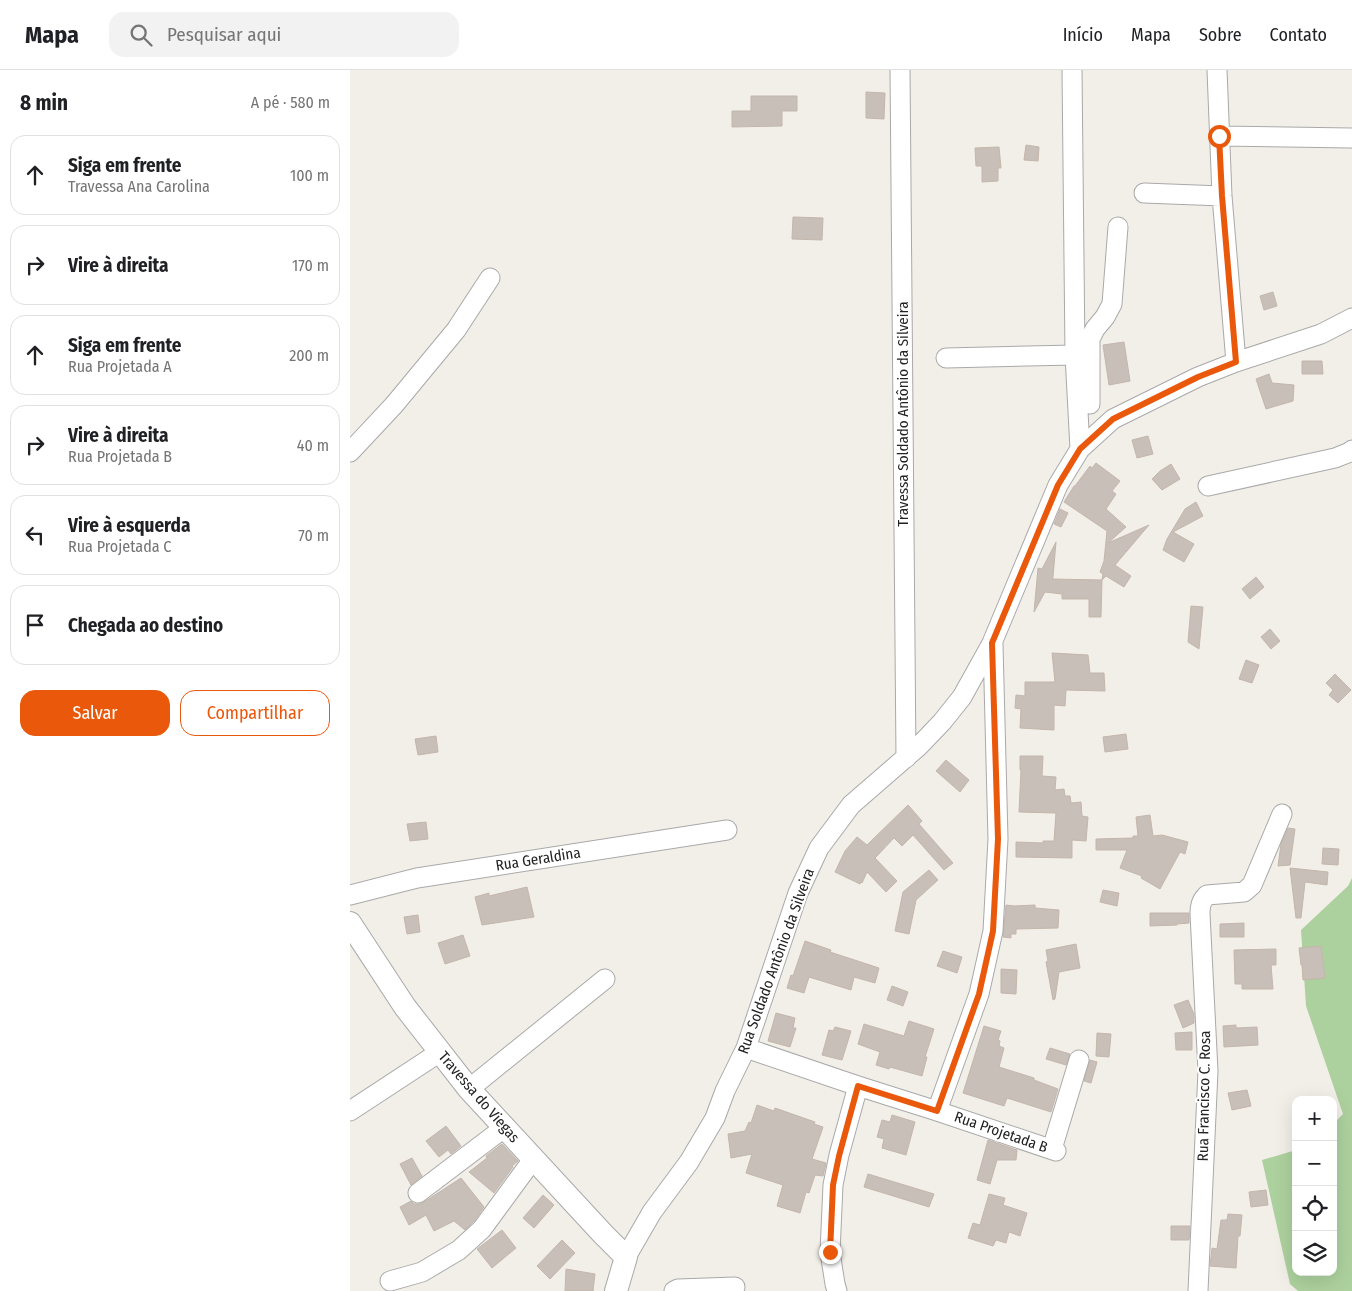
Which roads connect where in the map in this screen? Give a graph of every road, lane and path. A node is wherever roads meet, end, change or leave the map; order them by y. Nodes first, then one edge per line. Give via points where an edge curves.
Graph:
1 (900, 70) edge
2 (1072, 70) edge
3 (1217, 70) edge
4 (1219, 136) junction
5 (1350, 138) dead end
6 (1144, 193) dead end
7 (1222, 196) junction
8 (1118, 226) dead end
9 (490, 278) dead end
10 (1352, 318) edge
11 (1075, 355) junction
12 (946, 358) dead end
13 (1236, 362) junction
14 (1086, 444) junction
15 (1352, 450) edge
16 (350, 452) edge
17 (1208, 486) dead end
18 (992, 643) junction
19 (906, 758) junction
20 (1282, 814) dead end
21 (727, 830) dead end
22 (350, 895) edge
23 (350, 924) edge
24 (605, 979) dead end
25 (746, 1048) junction
26 (440, 1052) junction
27 (1079, 1060) dead end
28 (858, 1086) junction
29 (469, 1089) junction
30 (350, 1110) edge
31 (937, 1111) junction
32 (505, 1127) junction
33 (534, 1158) junction
34 (418, 1193) dead end
35 (626, 1257) junction
36 (390, 1281) dead end
37 (735, 1287) dead end
38 (616, 1291) edge
39 (674, 1291) edge
40 (837, 1291) edge
41 (1198, 1291) edge

1 - 19 street, Travessa Soldado Antônio da Silveira
2 - 11 street
3 - 4 street
4 - 5 street
4 - 7 street
6 - 7 street
7 - 13 street
8 - 14 street via 1112,304 1090,339
9 - 16 street via 456,330
10 - 13 street, Rua Soldado Antônio da Silveira via 1321,334
11 - 12 street
11 - 14 street
13 - 14 street, Rua Soldado Antônio da Silveira via 1113,419
14 - 18 street, Rua Soldado Antônio da Silveira via 1058,485
15 - 17 street via 1335,458
18 - 19 street, Rua Soldado Antônio da Silveira via 962,697
18 - 31 street via 998,839 993,931 979,994
19 - 25 street, Rua Soldado Antônio da Silveira via 851,805 819,848 798,893
20 - 41 street, Rua Francisco C. Rosa via 1252,885 1244,892 1206,895 1200,904 1208,1071
21 - 22 street, Rua Geraldina via 417,878
23 - 26 street, Travessa do Viegas via 404,1007
24 - 29 street
25 - 28 street, Rua Projetada B
25 - 35 street, Rua Soldado Antônio da Silveira via 689,1162 652,1212
26 - 29 street, Travessa do Viegas
26 - 30 street
27 - 31 street, Rua Projetada B via 1054,1150
28 - 31 street, Rua Projetada B
28 - 40 street via 833,1185 830,1252
29 - 32 street, Travessa do Viegas
32 - 33 street, Travessa do Viegas
32 - 34 street
33 - 35 street, Travessa do Viegas
33 - 36 street via 482,1229 459,1250 422,1272
35 - 38 street, Rua Soldado Antônio da Silveira
37 - 39 street

